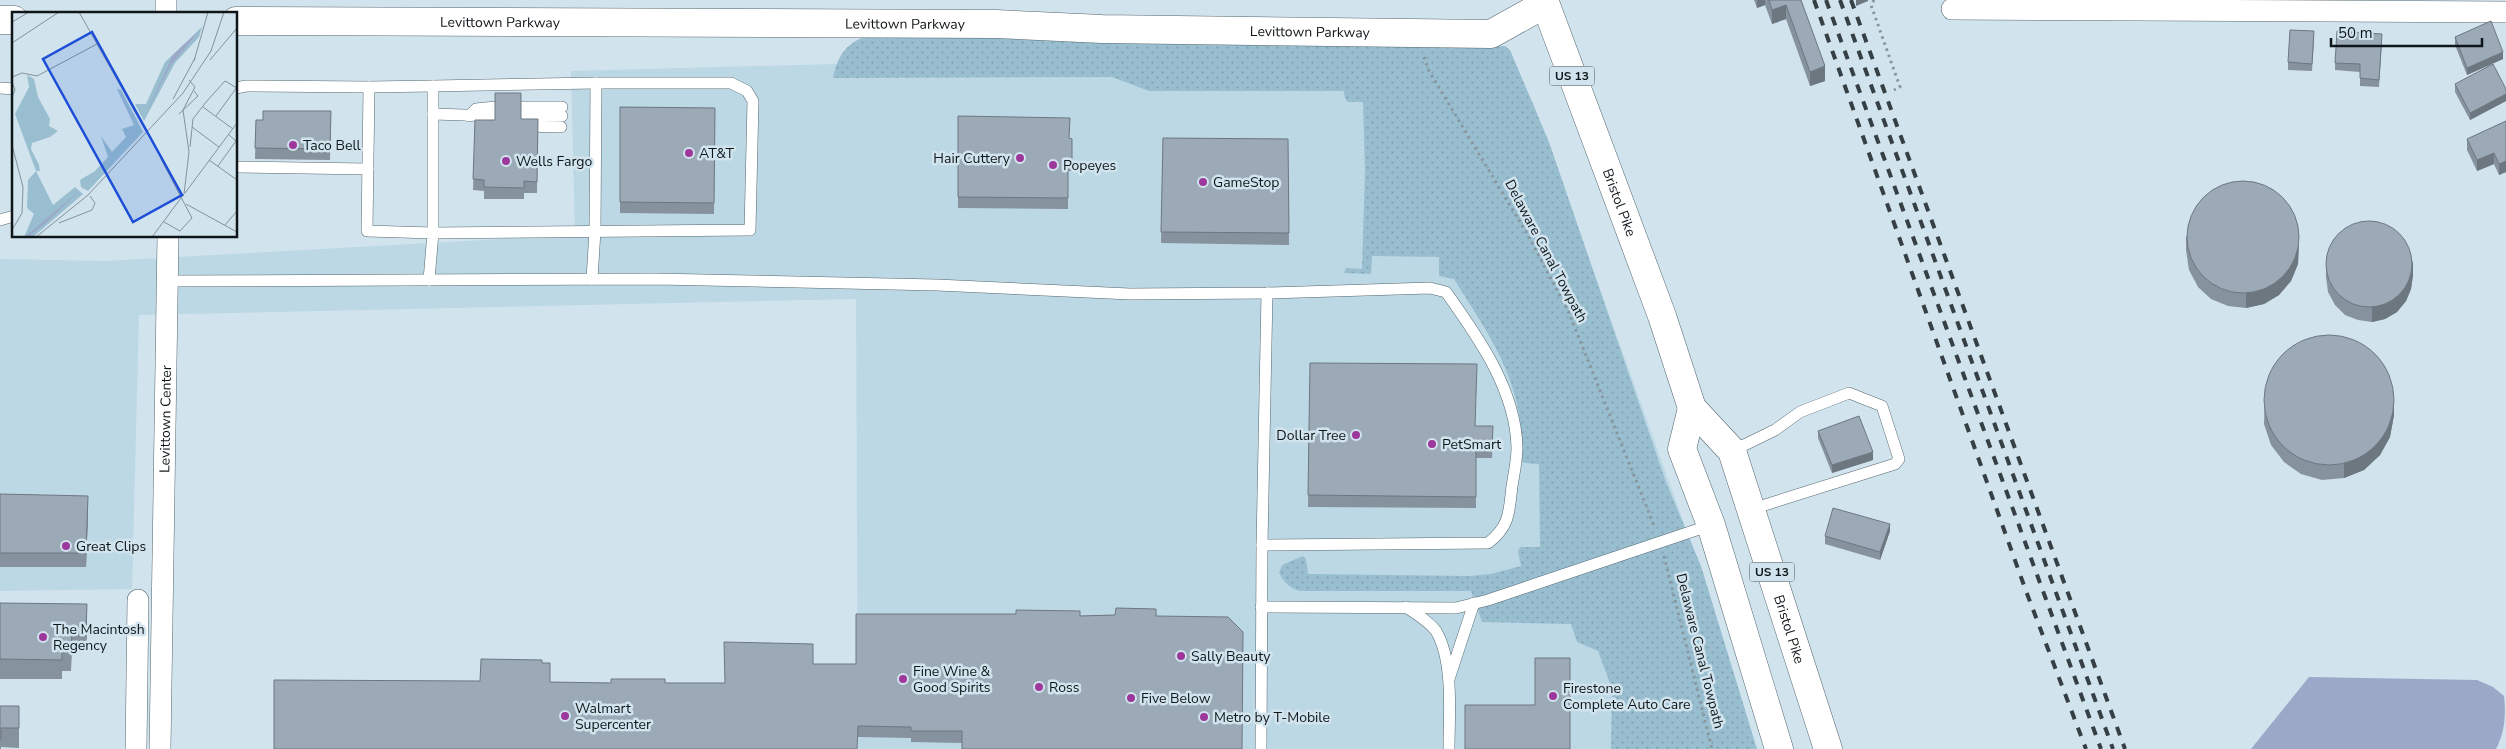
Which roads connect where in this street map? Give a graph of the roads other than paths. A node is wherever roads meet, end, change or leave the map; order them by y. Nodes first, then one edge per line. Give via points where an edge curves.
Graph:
1 (1538, 1) edge
2 (2040, 5) edge
3 (2188, 6) edge
4 (2324, 6) edge
5 (1952, 9) dead end
6 (2506, 12) edge
7 (238, 21) edge
8 (596, 83) junction
9 (434, 86) junction
10 (369, 87) junction
11 (238, 88) edge
12 (433, 114) junction
13 (468, 115) junction
14 (521, 116) joint
15 (238, 167) edge
16 (368, 169) junction
17 (595, 231) junction
18 (432, 233) junction
19 (168, 238) edge
20 (592, 279) junction
21 (429, 280) junction
22 (167, 281) junction
23 (1267, 293) junction
24 (1692, 408) junction
25 (1732, 451) junction
26 (1752, 509) junction
27 (1711, 525) junction
28 (1262, 545) junction
29 (138, 600) dead end
30 (1474, 603) junction
31 (1261, 607) junction
32 (1406, 607) junction
33 (1449, 679) junction
34 (136, 749) edge
35 (160, 749) edge
36 (1261, 749) edge
37 (1449, 749) edge
38 (1779, 749) edge
39 (1828, 749) edge

1 - 7 main road, Levittown Parkway via 1491,34 1102,29 996,24
1 - 24 main road, Bristol Pike / US 13 via 1662,316
2 - 3 street
2 - 5 street
3 - 4 street
4 - 6 street
8 - 9 lane
8 - 17 lane
8 - 17 lane via 731,83 747,91 753,101 750,230
9 - 10 lane
9 - 12 lane
10 - 11 lane
10 - 16 lane
12 - 13 lane
12 - 18 lane
13 - 13 lane via 478,125 495,116 480,108
14 - 14 lane via 561,116
15 - 16 lane
16 - 18 lane via 367,231
17 - 18 lane
17 - 20 lane
18 - 21 lane
19 - 22 street, Levittown Center
20 - 21 lane
20 - 23 lane via 937,285 1130,294
21 - 22 lane
22 - 35 street, Levittown Center
23 - 28 lane
23 - 28 lane via 1430,288 1446,292 1479,340 1504,391 1514,421 1517,448 1508,517 1502,533 1488,543
24 - 25 main road, Bristol Pike / US 13
24 - 27 main road, US 13 via 1682,449
25 - 26 main road, Bristol Pike / US 13
25 - 26 lane via 1775,430 1800,412 1849,393 1882,406 1899,459 1894,464
26 - 39 main road, Bristol Pike / US 13
27 - 30 lane
27 - 38 main road, US 13
28 - 31 lane
29 - 34 street
30 - 32 lane via 1456,608
30 - 33 lane
31 - 32 lane
31 - 36 lane
32 - 33 lane via 1435,630 1442,645
33 - 37 lane

